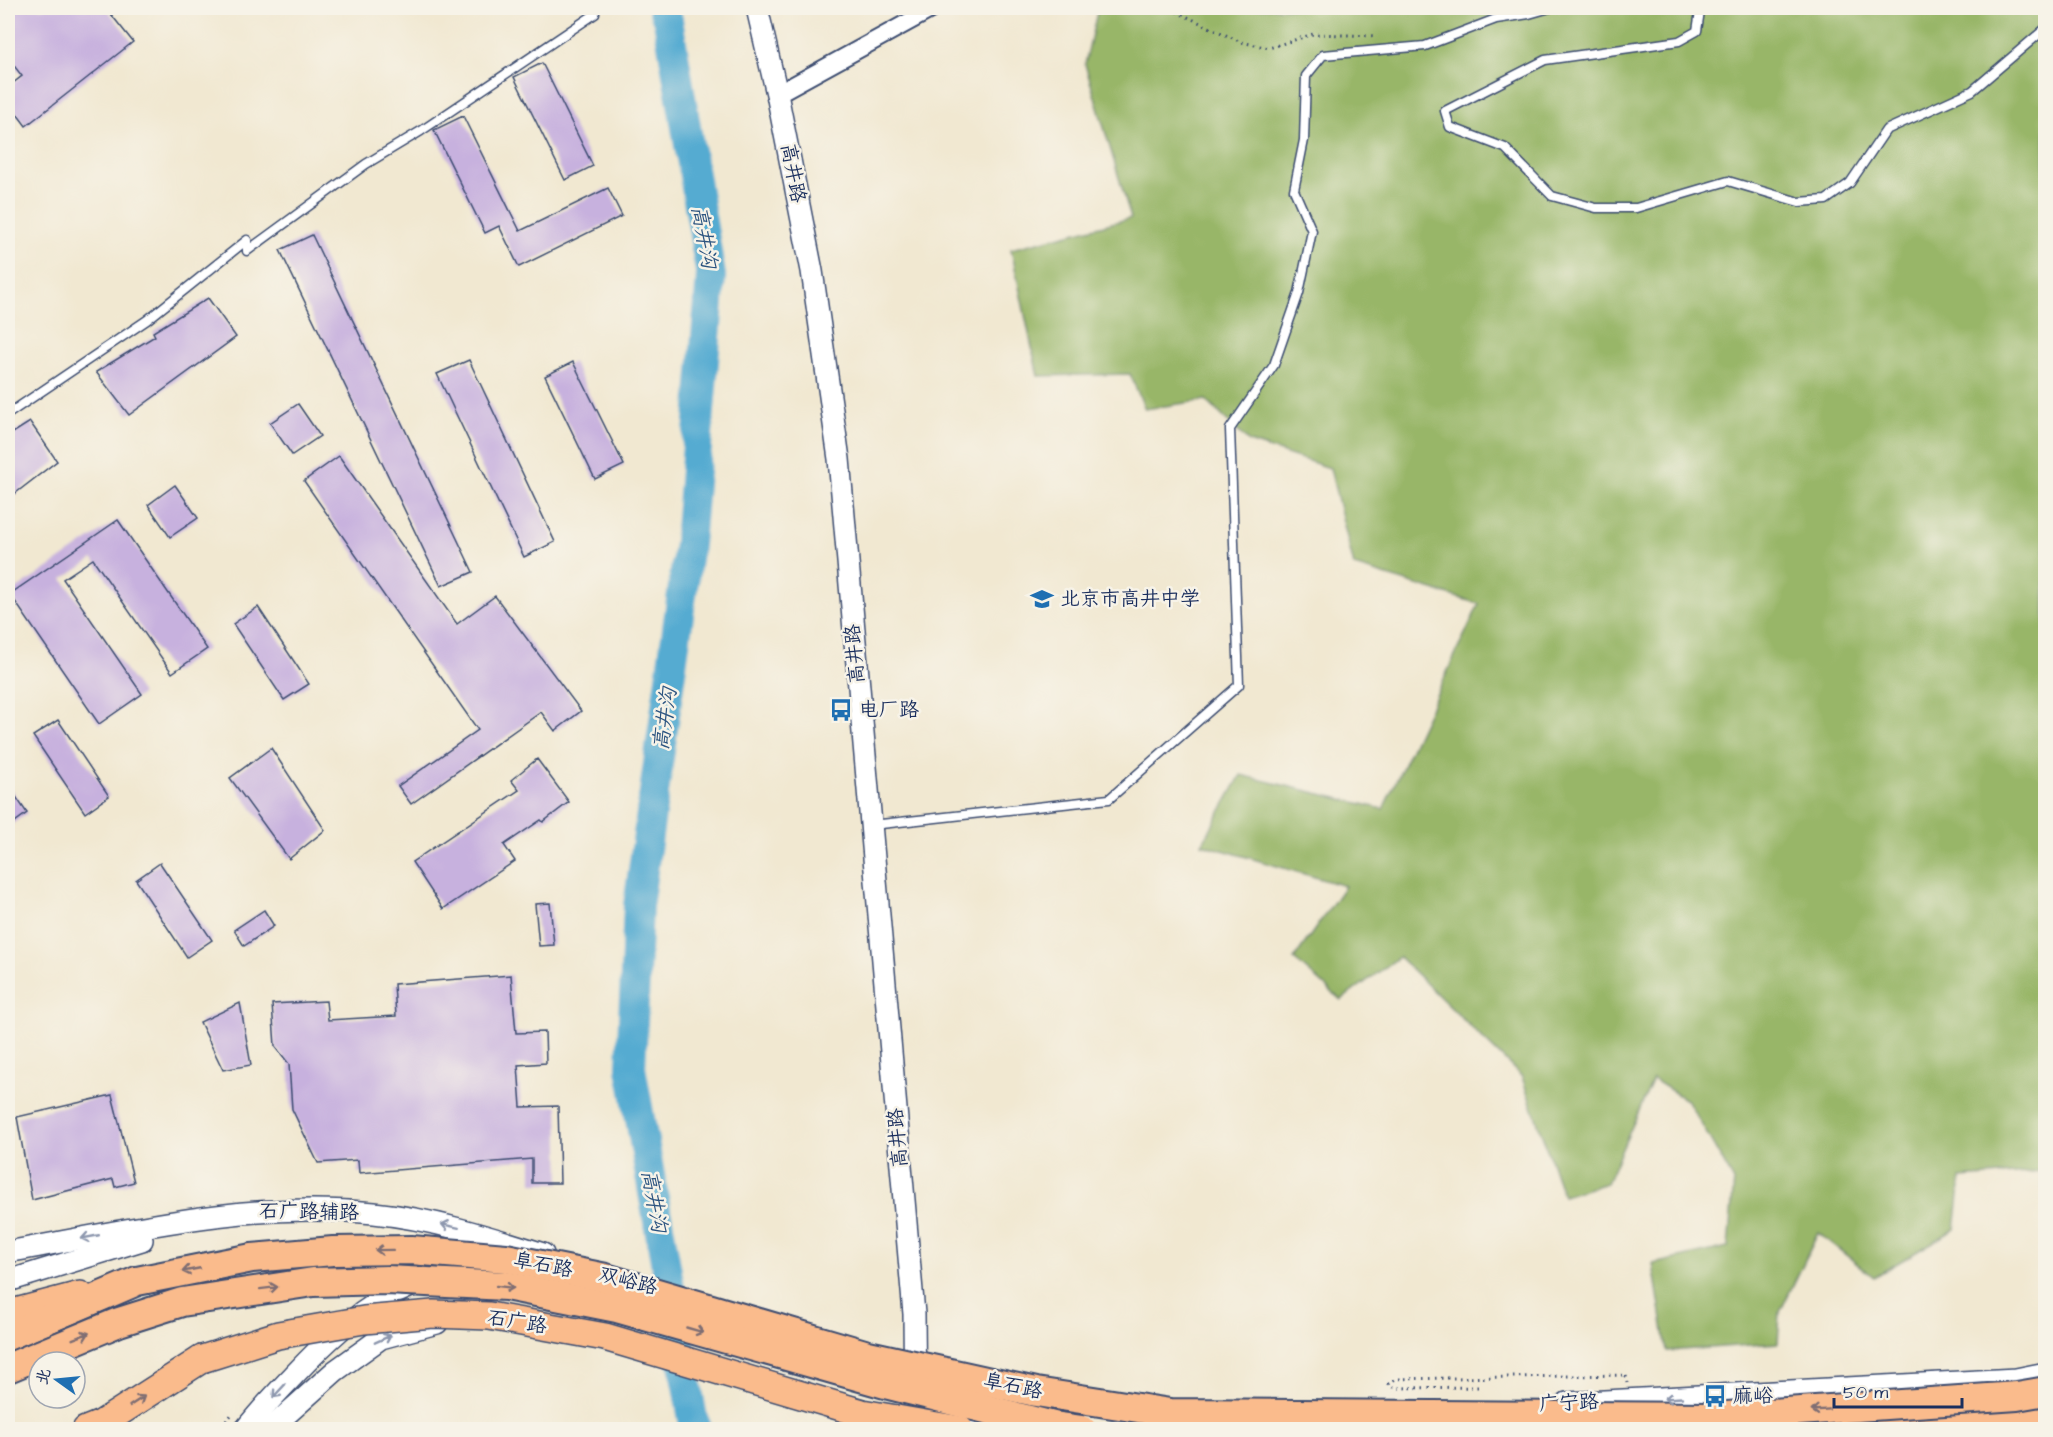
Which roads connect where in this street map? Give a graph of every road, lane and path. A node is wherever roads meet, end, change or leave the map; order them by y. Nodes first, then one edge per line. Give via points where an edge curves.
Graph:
1 (594, 8) edge
2 (757, 8) edge
3 (934, 8) edge
4 (1153, 8) edge
5 (1550, 8) edge
6 (1698, 8) edge
7 (2046, 28) edge
8 (1386, 36) dead end
9 (777, 94) junction
10 (8, 414) edge
11 (869, 826) junction
12 (8, 1252) edge
13 (606, 1274) junction
14 (8, 1281) edge
15 (137, 1281) junction
16 (420, 1282) junction
17 (8, 1314) edge
18 (8, 1336) edge
19 (916, 1362) junction
20 (8, 1368) edge
21 (2046, 1373) edge
22 (1627, 1384) dead end
23 (1478, 1387) dead end
24 (2046, 1391) edge
25 (2046, 1411) edge
26 (915, 1414) junction
27 (2046, 1422) edge
28 (86, 1430) edge
29 (245, 1430) edge
30 (269, 1430) edge
31 (960, 1430) edge
32 (1027, 1430) edge
33 (1082, 1430) edge
34 (1844, 1430) edge
35 (1967, 1430) edge

1 - 10 lane via 595,14 366,164 248,251 247,240 147,320
2 - 9 street, 高井路
3 - 9 street
4 - 8 path via 1177,12 1241,42 1269,48 1313,34
5 - 11 lane via 1496,19 1425,46 1323,55 1306,76 1304,140 1294,190 1312,231 1299,293 1274,365 1230,429 1239,685 1108,799
6 - 7 lane via 1697,31 1678,41 1545,60 1444,111 1450,127 1505,148 1552,196 1596,208 1636,208 1728,181 1799,202 1826,200 1850,183 1886,130 1972,91
9 - 11 street, 高井路 via 827,363 839,459
11 - 19 street, 高井路
13 -> 12 street, 石广路辅路 via 462,1229 411,1218 328,1210 222,1215
13 - 16 street, 双峪路 via 523,1263 471,1269
13 - 19 street, 双峪路
14 - 16 street, 石广路辅路 via 129,1243 274,1218 402,1226 418,1232 426,1248
15 - 17 main road
15 - 18 highway, 阜石路
24 -> 15 highway, 阜石路, bridge via 1712,1417 1170,1413 1035,1392 868,1355 606,1278 506,1258 411,1250 333,1251 252,1258
16 -> 29 street, 双峪路 via 356,1315 315,1353
21 -> 19 street, 广宁路 via 2005,1380 1391,1411 1185,1411 1033,1392
19 - 26 street, 高井路
20 -> 33 highway, 阜石路, bridge via 119,1322 182,1302 253,1290 313,1282 387,1280 506,1286 617,1308 889,1385
22 - 23 path via 1626,1375 1395,1379 1389,1384 1395,1388
25 - 34 highway
30 -> 26 street via 335,1371 381,1338 475,1317 533,1319 600,1329
26 - 32 street
27 - 35 street
28 -> 31 main road, 石广路, bridge via 202,1359 278,1335 364,1320 433,1314 489,1316 604,1337 862,1413

